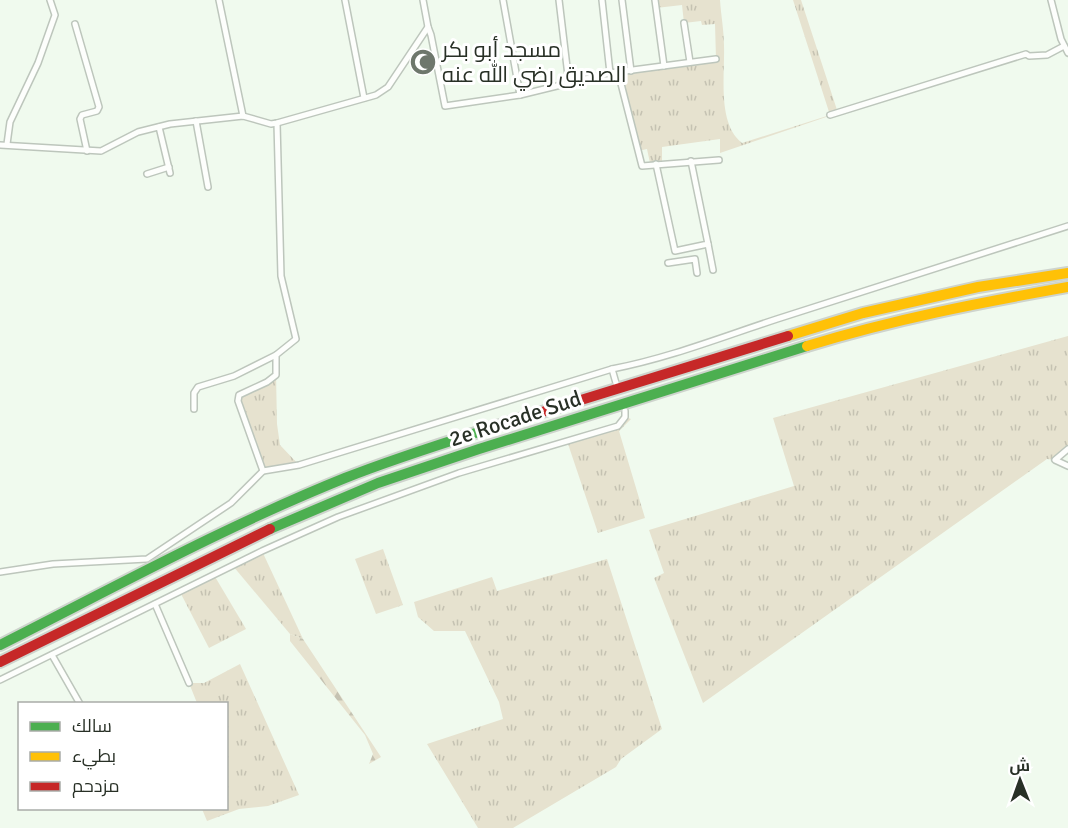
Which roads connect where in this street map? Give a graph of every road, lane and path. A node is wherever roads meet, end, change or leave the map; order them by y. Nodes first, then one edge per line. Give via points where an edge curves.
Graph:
1 (50, 0) edge
2 (219, 0) edge
3 (345, 0) edge
4 (423, 0) edge
5 (503, 0) edge
6 (559, 0) edge
7 (602, 0) edge
8 (622, 0) edge
9 (655, 0) edge
10 (1051, 0) edge
11 (684, 23) dead end
12 (75, 24) dead end
13 (428, 27) junction
14 (1064, 46) junction
15 (1068, 53) edge
16 (716, 59) dead end
17 (690, 62) junction
18 (664, 66) junction
19 (631, 70) junction
20 (618, 72) junction
21 (610, 73) junction
22 (569, 84) junction
23 (520, 94) junction
24 (364, 98) junction
25 (830, 115) dead end
26 (243, 116) junction
27 (196, 121) junction
28 (277, 123) junction
29 (159, 127) junction
30 (7, 144) junction
31 (0, 145) edge
32 (87, 151) junction
33 (718, 160) dead end
34 (691, 161) junction
35 (656, 164) junction
36 (147, 174) dead end
37 (208, 187) dead end
38 (1068, 226) edge
39 (708, 244) junction
40 (678, 250) junction
41 (680, 261) junction
42 (668, 263) dead end
43 (713, 270) dead end
44 (697, 273) dead end
45 (1068, 273) edge
46 (1068, 287) edge
47 (276, 355) junction
48 (612, 369) junction
49 (616, 383) dead end
50 (194, 409) dead end
51 (625, 411) dead end
52 (1068, 449) edge
53 (1068, 466) edge
54 (263, 471) junction
55 (0, 572) edge
56 (155, 604) junction
57 (0, 645) edge
58 (52, 655) junction
59 (0, 662) edge
60 (0, 680) edge
61 (189, 683) dead end
62 (79, 702) edge

1 - 30 street via 55,15 39,63 10,122
2 - 26 street
3 - 24 street
4 - 13 street
5 - 23 street
6 - 22 street
7 - 21 street
8 - 19 street
9 - 18 street
10 - 14 street
11 - 17 street
12 - 32 street via 99,107 80,119
13 - 23 street via 445,106
13 - 24 street via 388,87
14 - 15 street
14 - 25 street via 1047,55 1026,54
16 - 17 street
17 - 18 street
18 - 19 street
19 - 20 street
20 - 21 street
20 - 35 street via 642,166
21 - 22 street
22 - 23 street
24 - 28 street
26 - 27 street
26 - 28 street
27 - 29 street
27 - 37 street
28 - 47 street via 280,276 296,339
29 - 32 street via 138,132 101,152
29 - 36 street via 169,170
30 - 31 street
30 - 32 street
33 - 34 street
34 - 35 street
34 - 39 street
35 - 40 street via 675,251
38 - 48 street via 707,344
39 - 40 street
39 - 43 street
40 - 41 street
41 - 42 street
41 - 44 street via 695,259
45 - 57 highway, 2e Rocade Sud via 978,287 853,316 417,452 281,506
46 - 59 highway, 2e Rocade Sud via 869,327 378,483 286,521
47 - 50 street via 234,376 198,387
47 - 54 street via 276,375 239,395 238,401
48 - 49 street
48 - 54 street via 299,465
51 - 56 street via 618,426 459,473 338,516
52 - 53 street via 1055,460
54 - 55 street via 231,503 147,559 53,564
56 - 58 street
56 - 61 street
58 - 60 street
58 - 62 street

